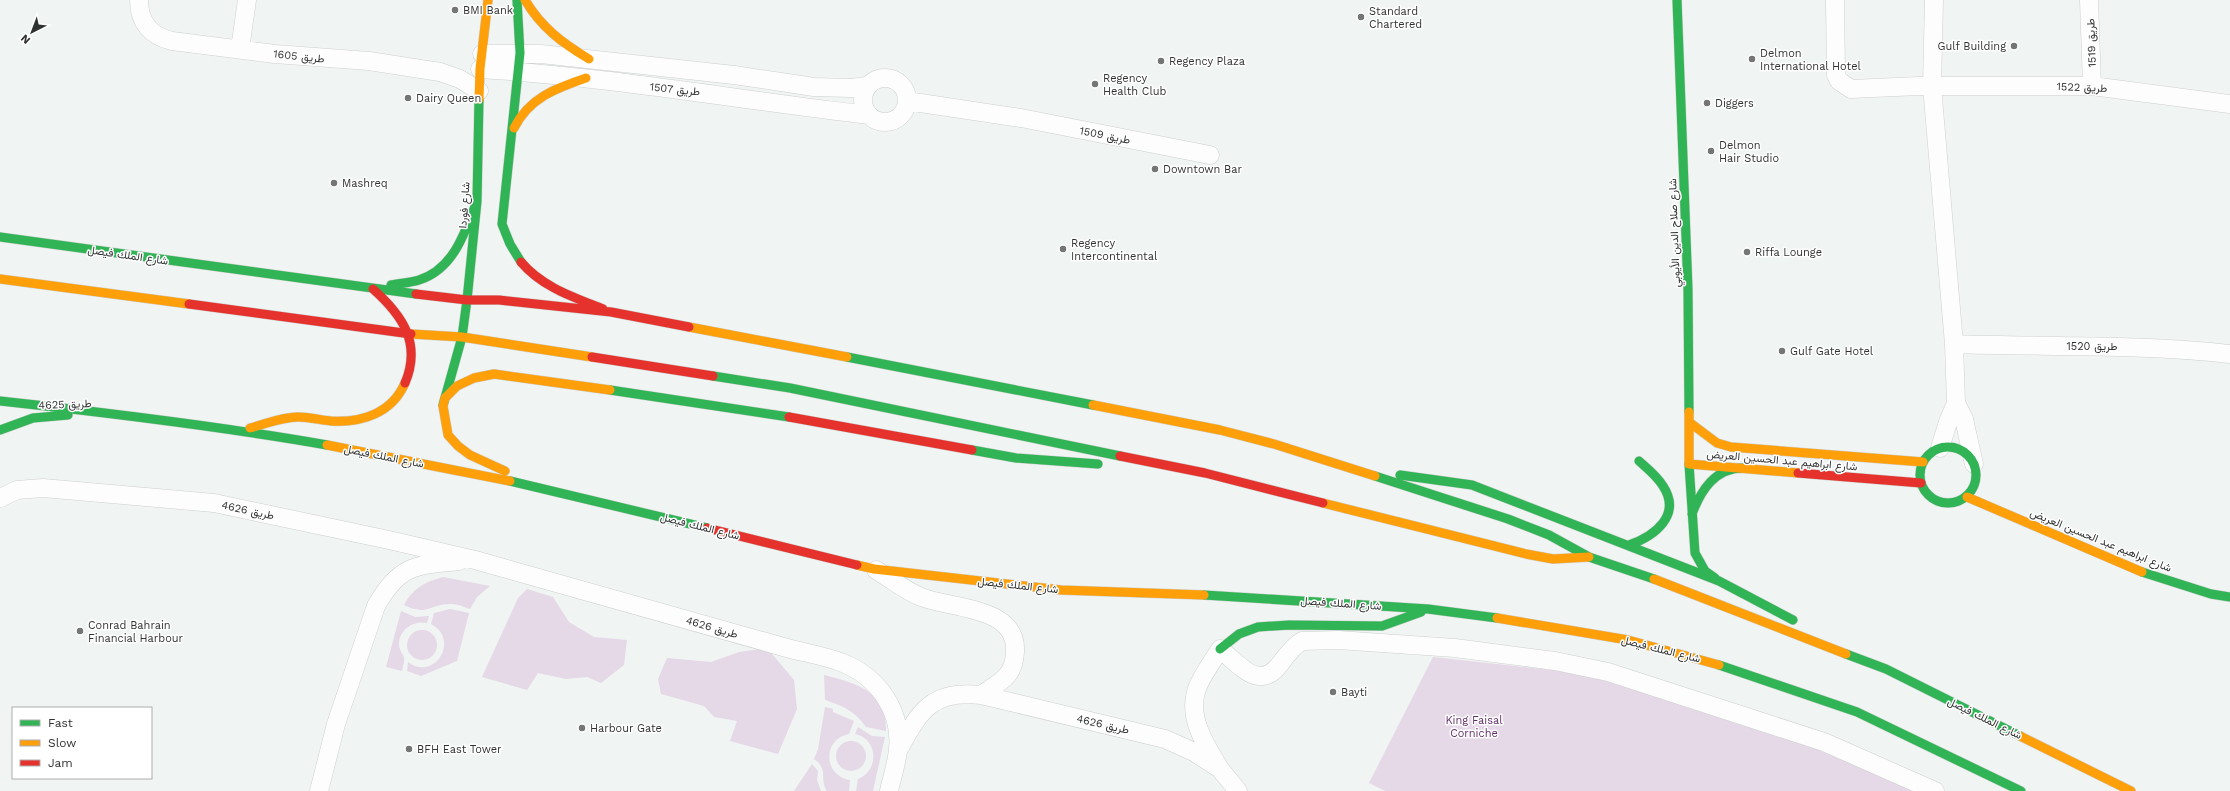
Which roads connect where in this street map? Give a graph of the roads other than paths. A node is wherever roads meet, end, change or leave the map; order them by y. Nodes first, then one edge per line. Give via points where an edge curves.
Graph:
1 (138, 0) edge
2 (247, 0) edge
3 (488, 0) edge
4 (517, 0) edge
5 (525, 0) edge
6 (1677, 0) edge
7 (1835, 0) edge
8 (1934, 0) edge
9 (2089, 0) edge
10 (240, 49) junction
11 (520, 53) junction
12 (589, 59) junction
13 (481, 62) junction
14 (519, 71) junction
15 (586, 78) junction
16 (867, 86) junction
17 (1932, 86) junction
18 (2092, 86) junction
19 (480, 91) junction
20 (907, 99) junction
21 (2230, 104) edge
22 (869, 115) junction
23 (512, 132) junction
24 (1210, 155) dead end
25 (477, 201) junction
26 (0, 237) edge
27 (0, 279) edge
28 (373, 289) junction
29 (467, 300) junction
30 (611, 312) junction
31 (409, 334) junction
32 (462, 337) junction
33 (1954, 344) junction
34 (2230, 354) edge
35 (0, 401) edge
36 (1956, 403) junction
37 (442, 408) junction
38 (133, 415) junction
39 (1689, 422) junction
40 (0, 430) edge
41 (242, 430) junction
42 (1940, 448) junction
43 (1639, 461) dead end
44 (1924, 462) junction
45 (1689, 464) junction
46 (1974, 464) junction
47 (1743, 468) junction
48 (1365, 472) junction
49 (1205, 473) junction
50 (1921, 483) junction
51 (8, 489) edge
52 (559, 491) junction
53 (1966, 497) junction
54 (0, 498) edge
55 (1691, 516) junction
56 (1629, 545) junction
57 (1589, 557) junction
58 (475, 560) junction
59 (874, 569) junction
60 (1719, 581) junction
61 (2230, 597) edge
62 (1428, 609) junction
63 (1804, 626) dead end
64 (1817, 633) dead end
65 (1220, 649) junction
66 (1886, 669) junction
67 (981, 695) junction
68 (898, 750) junction
69 (1220, 769) junction
70 (319, 791) edge
71 (888, 791) edge
72 (1238, 791) edge
73 (1935, 791) edge
74 (2021, 791) edge
75 (2131, 791) edge

1 - 10 street, طريق 1605 via 140,17 158,38
2 - 10 street
3 - 13 main road, شارع فوردا
4 - 11 main road
5 - 12 main road via 536,20 556,40
6 - 39 main road, شارع صلاح الدين الأيوبي via 1688,282
7 - 17 street, طريق 1522 via 1835,67 1839,81 1851,89
8 - 17 street
9 - 18 street, طريق 1519
10 - 19 street, طريق 1605 via 440,72 460,79
11 - 12 street, طريق 1507
11 - 13 street, طريق 1507
11 - 14 main road
12 - 16 street, طريق 1507 via 734,75 814,87
13 - 14 street, طريق 1507
13 - 19 main road, شارع فوردا
14 - 15 street, طريق 1507
14 - 23 main road
15 - 22 street, طريق 1507
15 - 23 main road via 565,84 528,105 519,115
16 - 20 street via 878,78 891,78 902,85
16 - 22 street via 862,98
17 - 18 street, طريق 1522
17 - 33 street
18 - 21 street, طريق 1522
19 - 25 main road, شارع فوردا
20 - 22 street via 904,111 895,120 881,122
20 - 24 street, طريق 1509 via 1000,114
23 - 30 main road via 502,224 518,259 528,271 547,285
25 - 28 main road via 457,251 446,264 421,280
25 - 29 main road, شارع فوردا
26 - 28 main road, شارع الملك فيصل
27 - 31 main road, شارع الملك فيصل
28 - 29 main road, شارع الملك فيصل
28 - 31 main road via 394,308
29 - 30 main road, شارع الملك فيصل via 499,300
29 - 32 main road, شارع فوردا
30 - 48 main road, شارع الملك فيصل via 1220,430
31 - 32 main road, شارع الملك فيصل
31 - 41 main road via 408,378 399,397 386,409 369,418 337,421 297,417
32 - 37 main road, شارع فوردا
32 - 49 main road, شارع الملك فيصل via 790,388
33 - 34 street, طريق 1520 via 2116,346
33 - 36 street
35 - 38 main road, شارع الملك فيصل
36 - 42 street
36 - 46 street via 1964,419
37 - 49 main road via 447,396 456,386 469,379 492,374 744,409 1016,458
37 - 52 main road via 445,427 452,440 467,454 493,467
38 - 40 main road, طريق 4625 via 42,415 13,423
38 - 41 main road, شارع الملك فيصل
39 - 44 main road, شارع ابراهيم عبد الحسين العريض via 1717,443 1731,447
39 - 45 main road, شارع صلاح الدين الأيوبي
41 - 52 main road, شارع الملك فيصل via 415,461
42 - 44 main road
42 - 46 main road via 1956,448 1970,457
43 - 56 main road via 1664,487 1669,498 1670,513 1656,533 1645,541
44 - 50 main road
45 - 47 main road, شارع ابراهيم عبد الحسين العريض
45 - 55 main road, شارع صلاح الدين الأيوبي
46 - 53 main road via 1975,485
47 - 50 main road, شارع ابراهيم عبد الحسين العريض
47 - 55 main road via 1726,470 1714,479 1699,498
48 - 56 main road via 1432,478 1472,485
48 - 57 main road, شارع الملك فيصل via 1549,535
49 - 57 main road, شارع الملك فيصل via 1526,554 1553,559
50 - 53 main road via 1930,496 1944,503 1960,501
51 - 54 street, طريق 4626
51 - 58 street, طريق 4626 via 57,488 214,503
52 - 59 main road, شارع الملك فيصل
53 - 61 main road, شارع ابراهيم عبد الحسين العريض via 2151,576
55 - 60 main road, شارع صلاح الدين الأيوبي via 1697,557 1705,571
56 - 60 main road
57 - 66 main road, شارع الملك فيصل via 1652,578
58 - 68 street, طريق 4626 via 844,663 875,684 891,707 897,723
58 - 70 street, طريق 4626 via 422,564 401,573 384,592 376,606 336,724
59 - 62 main road, شارع الملك فيصل via 1061,590 1219,595
59 - 67 street via 921,597 994,616 1011,630 1016,646 1014,665 1004,680
60 - 63 main road
62 - 65 main road via 1382,626 1258,627 1239,634
62 - 74 main road, شارع الملك فيصل via 1536,623 1628,640 1732,668 1857,712
64 - 66 main road
65 - 69 street, طريق 4626 via 1196,692 1195,705 1198,729
65 - 73 street via 1253,675 1264,677 1273,673 1302,641 1338,640 1455,648 1532,658 1608,672 1824,742
66 - 75 main road, شارع الملك فيصل
67 - 68 street, طريق 4626 via 951,695 934,701 918,715
67 - 69 street, طريق 4626 via 1165,739 1194,752
68 - 71 street, طريق 4626
69 - 72 street, طريق 4626

